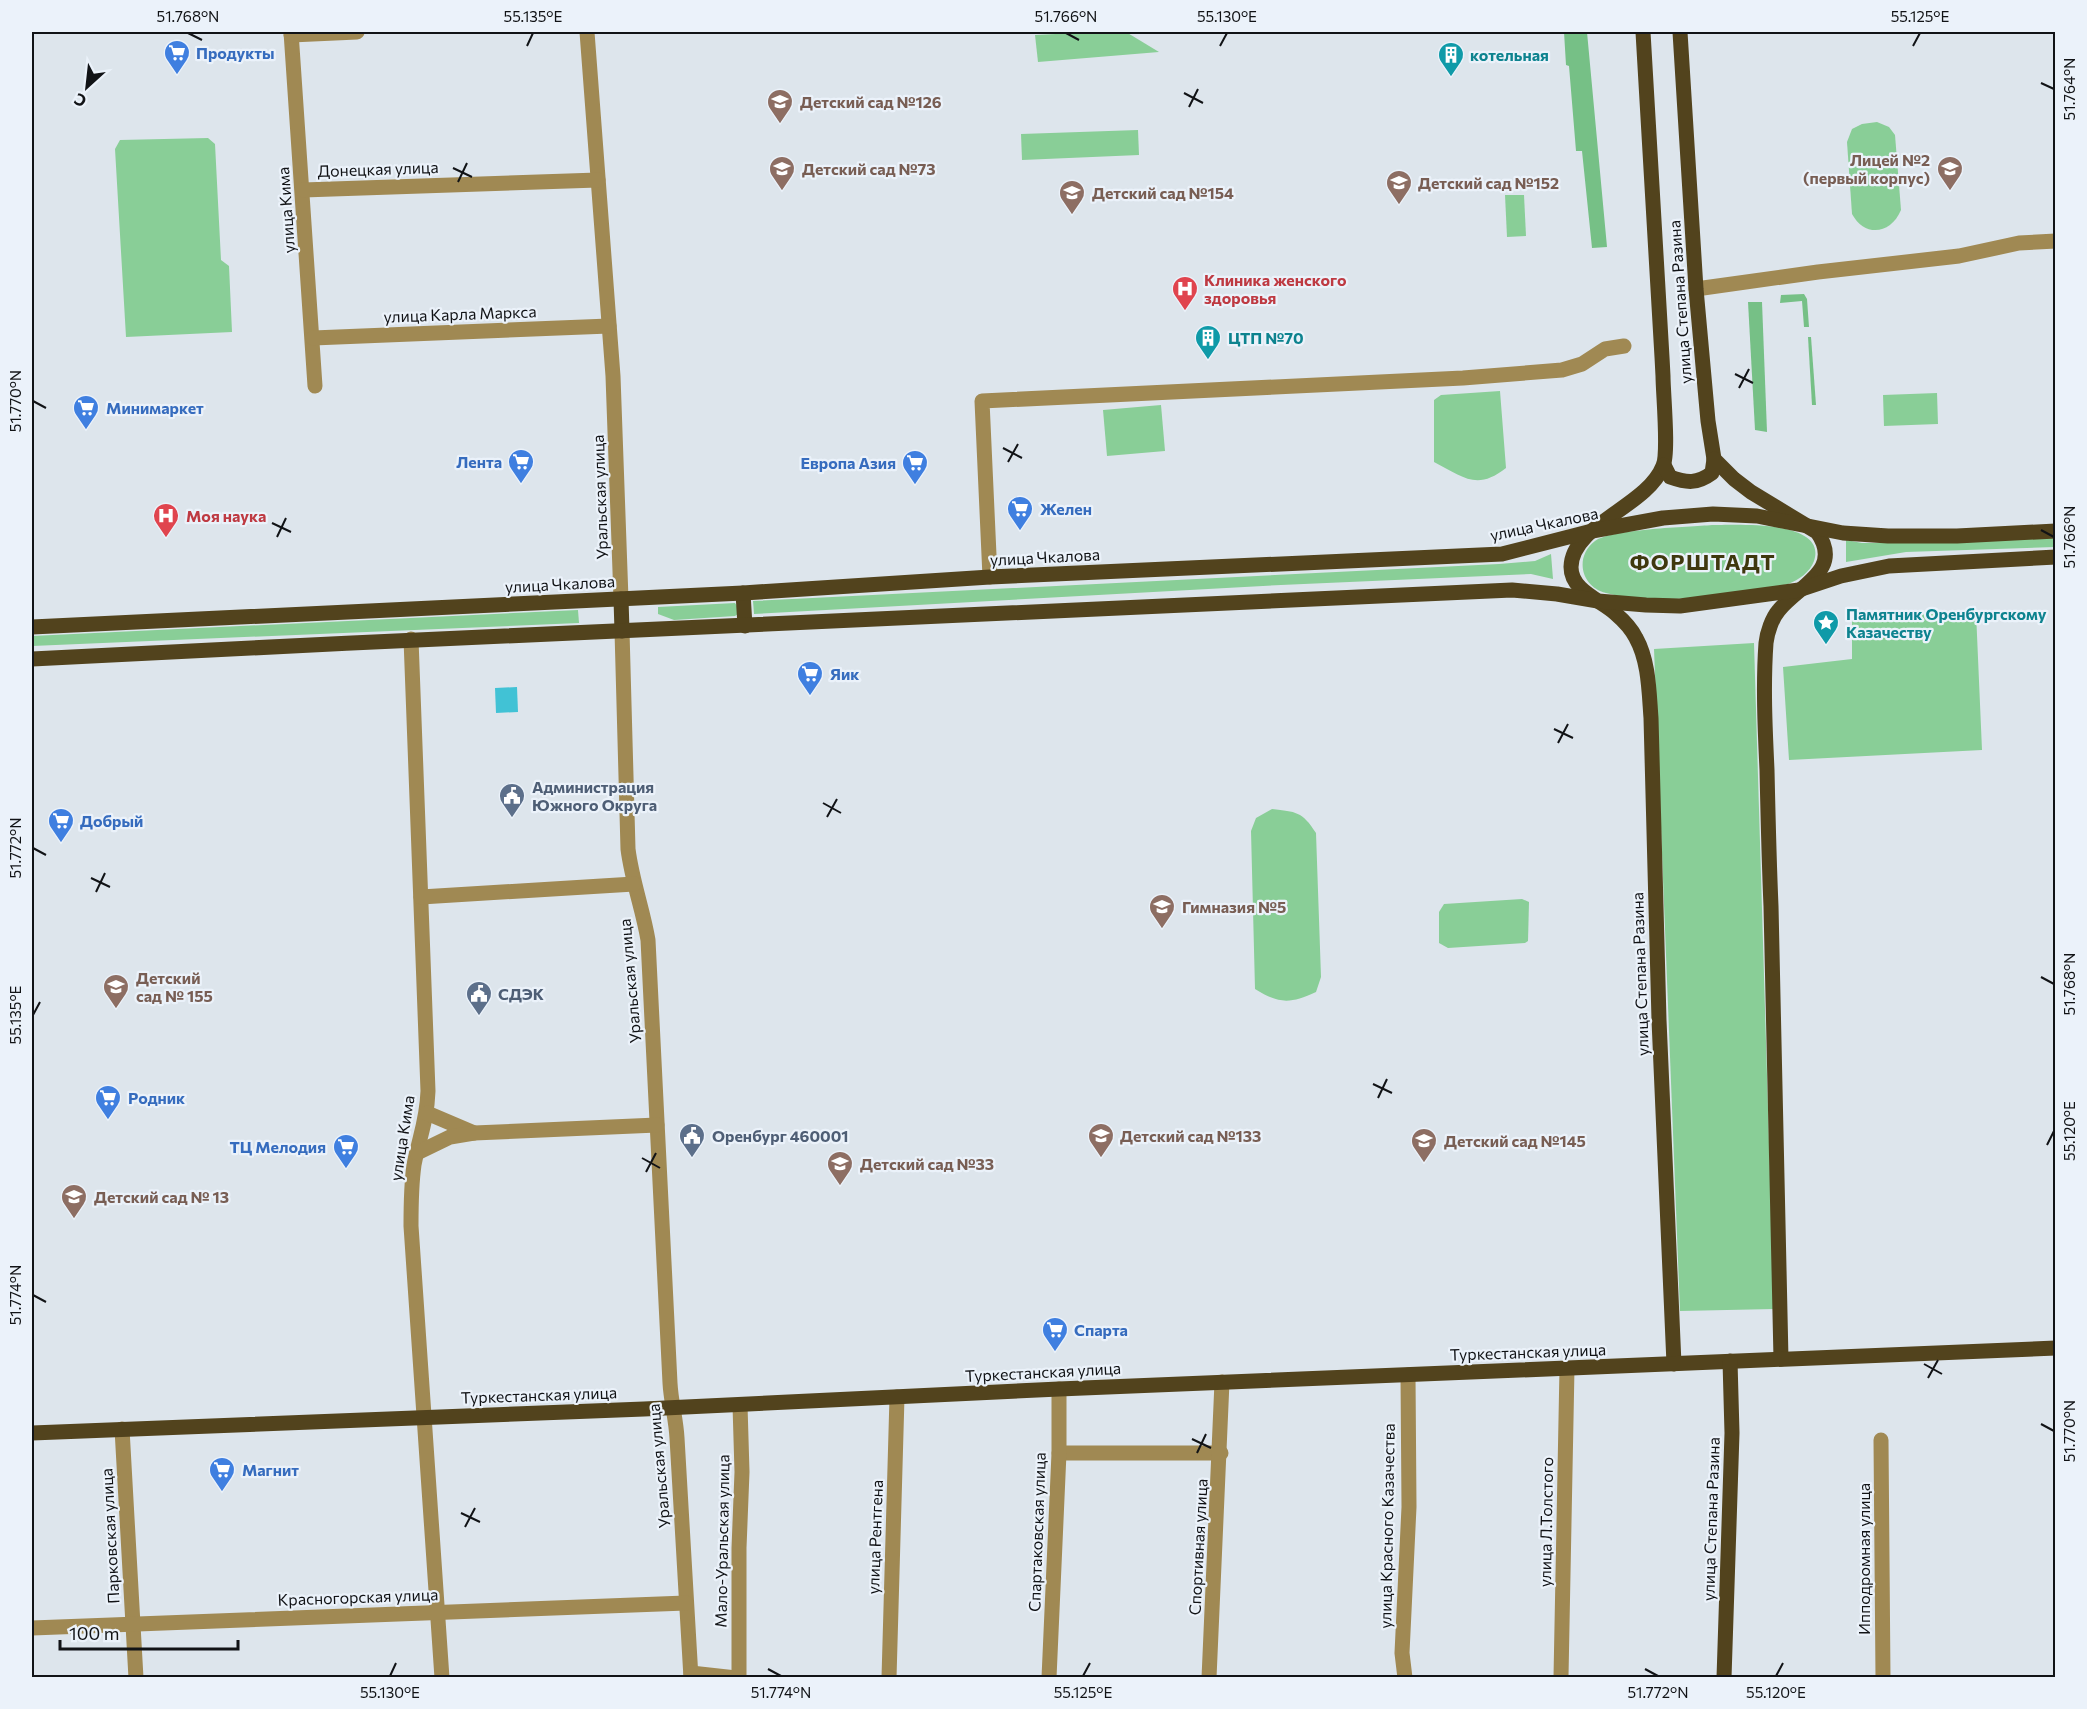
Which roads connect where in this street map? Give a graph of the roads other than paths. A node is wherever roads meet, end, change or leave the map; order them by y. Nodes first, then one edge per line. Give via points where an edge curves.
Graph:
1 (357, 32) edge
2 (586, 32) edge
3 (1643, 32) edge
4 (1680, 32) edge
5 (291, 33) edge
6 (598, 180) junction
7 (303, 190) junction
8 (2055, 241) edge
9 (1696, 289) junction
10 (609, 326) junction
11 (313, 338) junction
12 (1624, 346) dead end
13 (315, 386) dead end
14 (1714, 459) junction
15 (1664, 465) junction
16 (1803, 524) junction
17 (1592, 531) junction
18 (2055, 531) edge
19 (2055, 557) edge
20 (990, 577) junction
21 (1799, 590) junction
22 (744, 592) junction
23 (621, 598) junction
24 (1598, 601) junction
25 (745, 626) junction
26 (32, 627) edge
27 (622, 631) junction
28 (411, 639) junction
29 (32, 659) edge
30 (634, 884) junction
31 (421, 897) junction
32 (428, 1113) junction
33 (657, 1125) junction
34 (474, 1133) junction
35 (417, 1154) junction
36 (2055, 1348) edge
37 (1781, 1359) junction
38 (1730, 1361) junction
39 (1674, 1364) junction
40 (1568, 1368) junction
41 (1408, 1375) junction
42 (1222, 1382) junction
43 (1059, 1389) junction
44 (897, 1397) junction
45 (740, 1404) junction
46 (672, 1408) junction
47 (425, 1418) junction
48 (122, 1429) junction
49 (32, 1433) edge
50 (1881, 1440) dead end
51 (1059, 1453) junction
52 (1221, 1453) junction
53 (687, 1603) junction
54 (438, 1612) junction
55 (132, 1625) junction
56 (32, 1628) edge
57 (691, 1675) edge
58 (136, 1677) edge
59 (442, 1677) edge
60 (738, 1677) edge
61 (889, 1677) edge
62 (1049, 1677) edge
63 (1209, 1677) edge
64 (1405, 1677) edge
65 (1561, 1677) edge
66 (1724, 1677) edge
67 (1883, 1677) edge

1 - 5 street
2 - 6 street, Уральская улица
3 - 15 main road, улица Степана Разина
4 - 9 main road, улица Степана Разина
5 - 7 street, улица Кима
6 - 7 street, Донецкая улица
6 - 10 street, Уральская улица
7 - 11 street, улица Кима
8 - 9 street
9 - 14 main road, улица Степана Разина
10 - 11 street, улица Карла Маркса
10 - 23 street, Уральская улица
11 - 13 street, улица Кима
12 - 20 street via 1605,349 1582,364 1562,370 982,401
14 - 15 main road via 1712,473 1686,483 1670,477
14 - 16 main road via 1734,479
15 - 17 main road via 1641,495
16 - 17 main road, улица Чкалова via 1713,514
16 - 18 main road, улица Чкалова via 1844,533 1888,536
16 - 21 main road via 1818,532 1826,560 1815,578
17 - 20 main road, улица Чкалова via 1502,555
17 - 24 main road, улица Степана Разина via 1572,555 1571,570 1575,583
19 - 21 main road via 1889,566
20 - 22 main road, улица Чкалова
21 - 24 main road via 1680,606
21 - 37 main road via 1777,612 1768,632 1765,682
22 - 23 main road, улица Чкалова
22 - 25 main road
23 - 26 main road, улица Чкалова
23 - 27 main road, Уральская улица
24 - 25 main road via 1512,590
24 - 39 main road, улица Степана Разина via 1617,614 1636,638 1647,678 1651,718
25 - 27 main road
27 - 28 main road
27 - 30 street, Уральская улица via 628,849
28 - 29 main road
28 - 31 street, улица Кима
30 - 31 street
30 - 33 street, Уральская улица via 648,940
31 - 32 street, улица Кима
32 - 34 street
32 - 35 street, улица Кима
33 - 34 street
33 - 46 street, Уральская улица
34 - 35 street via 450,1137
35 - 47 street, улица Кима via 411,1186 411,1227
36 - 37 main road, Туркестанская улица
37 - 38 main road, Туркестанская улица
38 - 39 main road, Туркестанская улица
38 - 66 main road, улица Степана Разина via 1732,1433
39 - 40 main road, Туркестанская улица
40 - 41 main road, Туркестанская улица
40 - 65 street, улица Л.Толстого
41 - 42 main road, Туркестанская улица
41 - 64 street, улица Красного Казачества via 1409,1507 1402,1653
42 - 43 main road, Туркестанская улица
42 - 52 street, Спортивная улица
43 - 44 main road, Туркестанская улица
43 - 51 street, Спартаковская улица
44 - 45 main road, Туркестанская улица
44 - 61 street, улица Рентгена
45 - 46 main road, Туркестанская улица
45 - 60 street, Мало-Уральская улица
46 - 47 main road, Туркестанская улица
46 - 53 street, Уральская улица
47 - 48 main road, Туркестанская улица
47 - 54 street, улица Кима
48 - 49 main road, Туркестанская улица
48 - 55 street, Парковская улица
50 - 67 street, Ипподромная улица
51 - 52 street
51 - 62 street, Спартаковская улица
52 - 63 street, Спортивная улица
53 - 54 street, Красногорская улица
53 - 57 street, Уральская улица
54 - 55 street, Красногорская улица
54 - 59 street, улица Кима
55 - 56 street, Красногорская улица
55 - 58 street, Парковская улица
57 - 60 street

